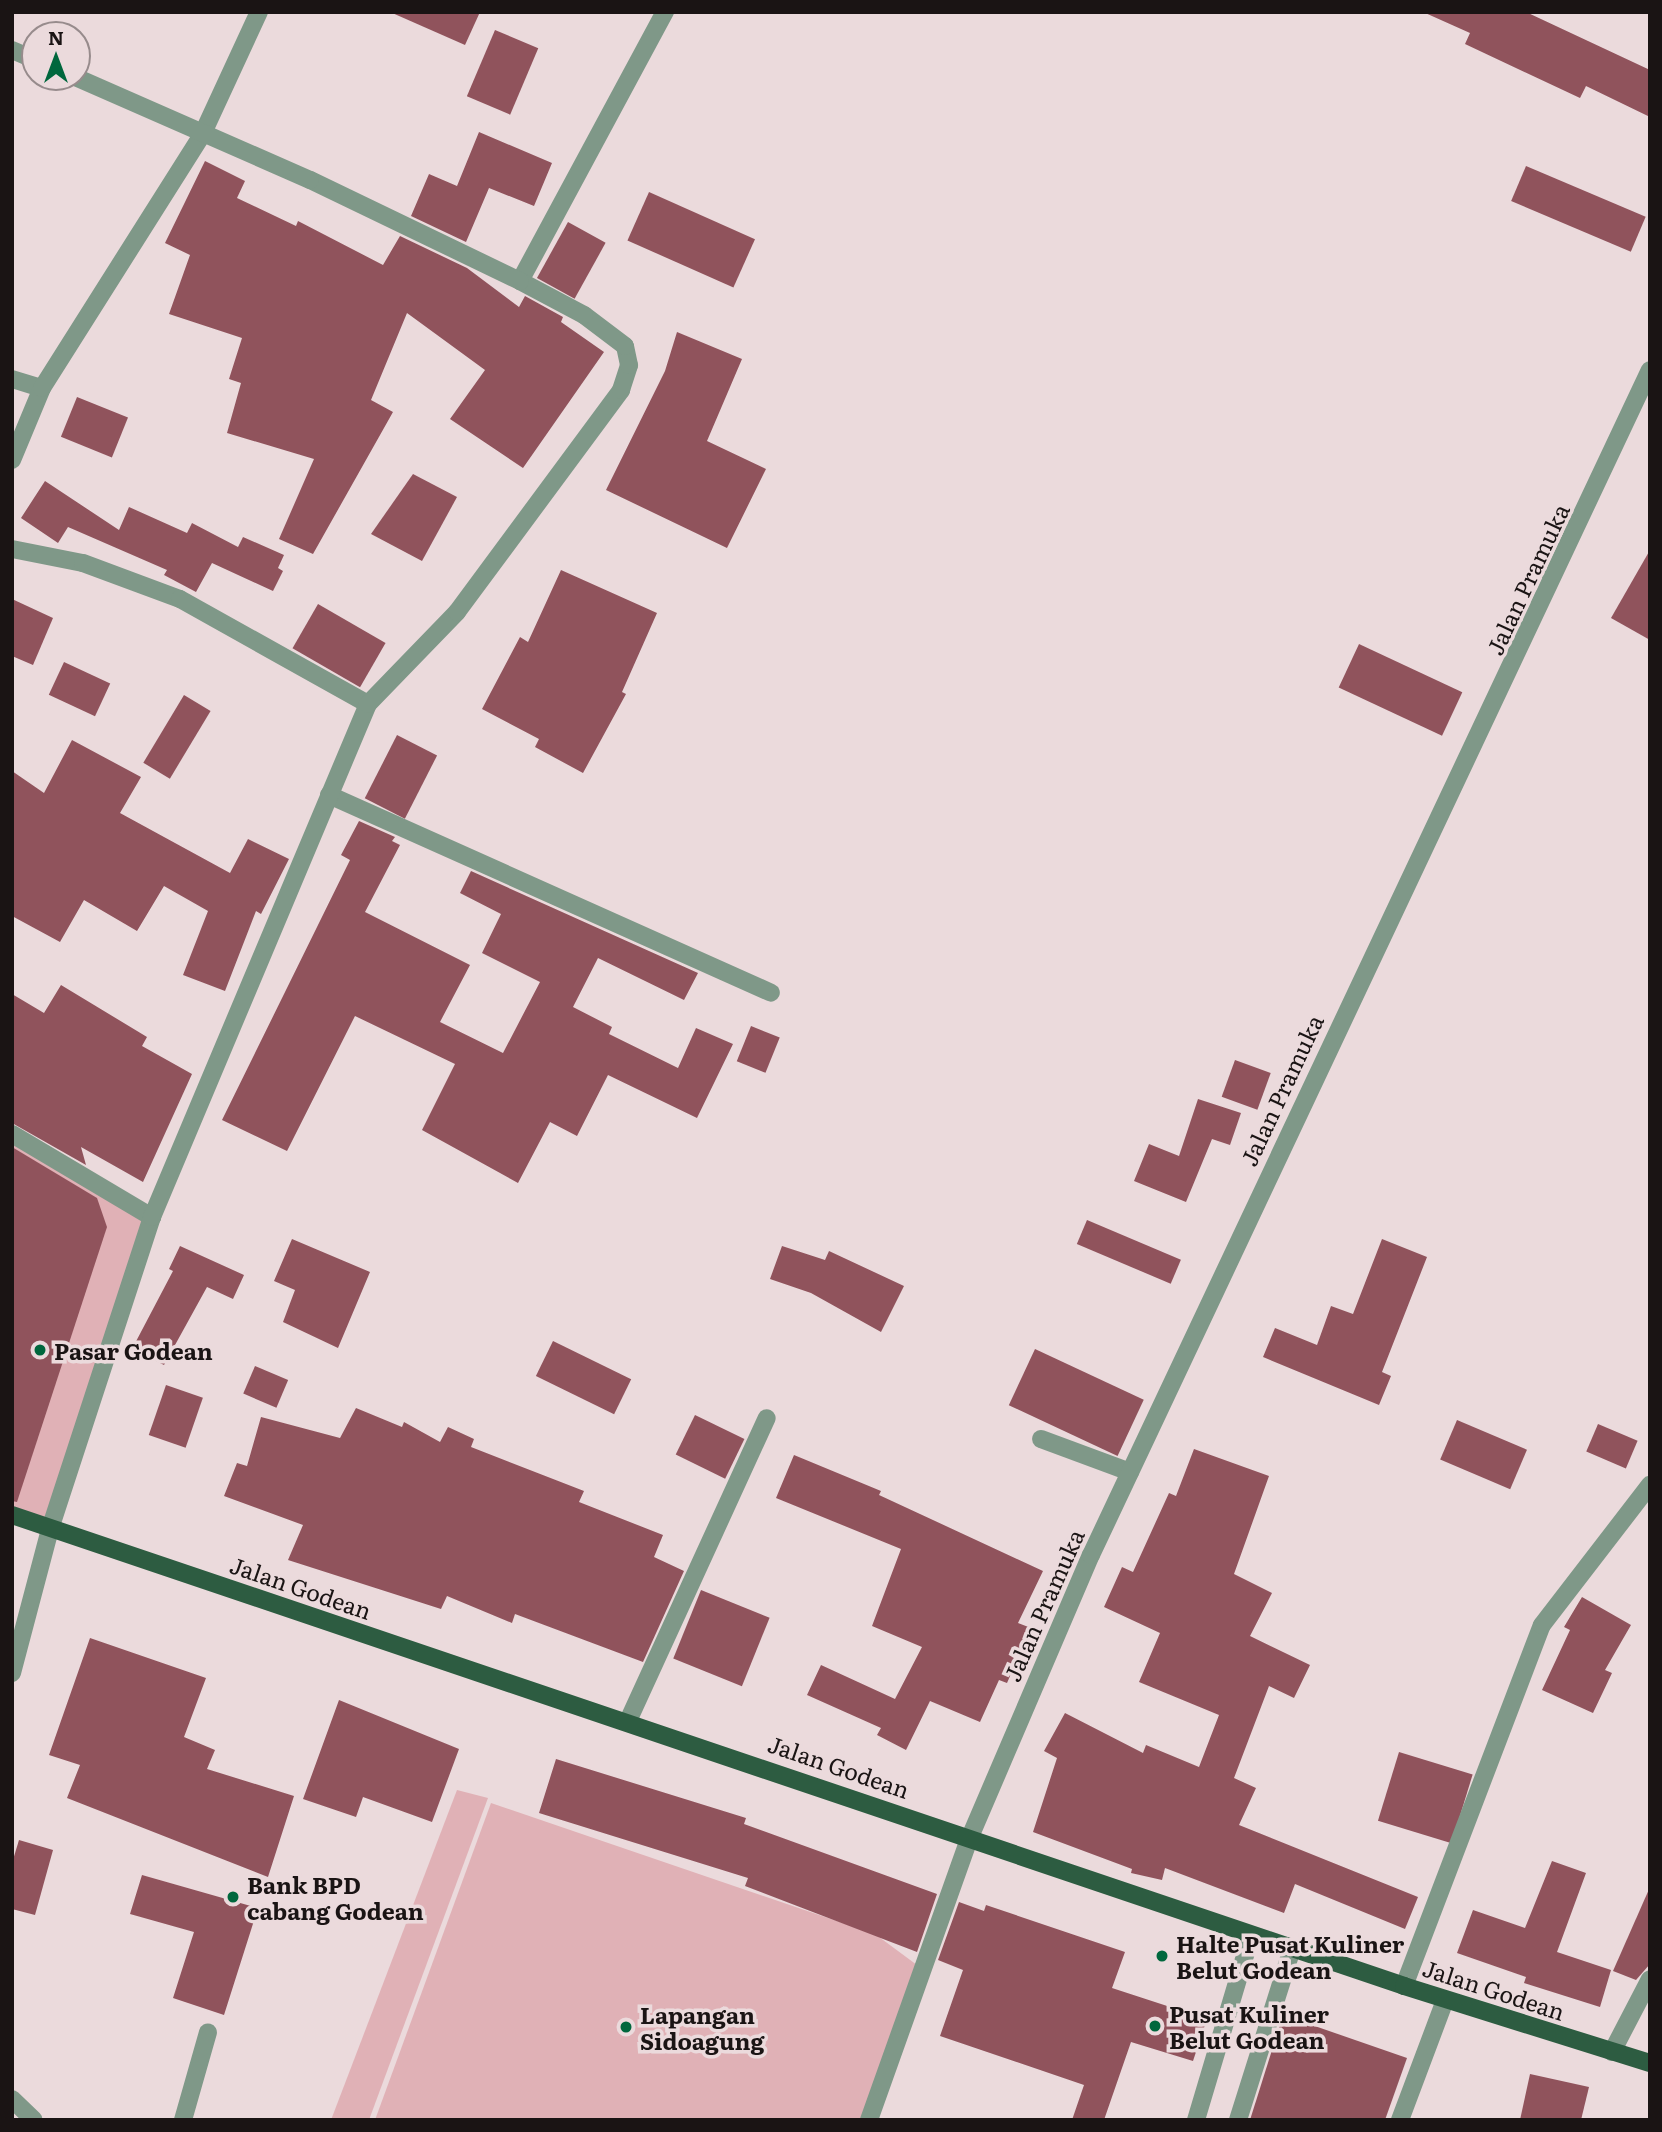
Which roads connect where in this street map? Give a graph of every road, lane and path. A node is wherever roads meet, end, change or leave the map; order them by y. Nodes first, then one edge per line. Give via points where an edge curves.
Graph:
1 (259, 12) edge
2 (665, 12) edge
3 (91, 84) edge
4 (204, 133) junction
5 (520, 281) junction
6 (1650, 370) edge
7 (12, 379) edge
8 (43, 388) junction
9 (12, 460) edge
10 (12, 549) edge
11 (368, 704) junction
12 (329, 795) junction
13 (771, 993) dead end
14 (12, 1134) edge
15 (152, 1217) junction
16 (767, 1418) dead end
17 (1041, 1439) dead end
18 (1130, 1472) junction
19 (1650, 1485) edge
20 (12, 1515) edge
21 (50, 1528) junction
22 (12, 1674) edge
23 (628, 1721) junction
24 (971, 1838) junction
25 (1251, 1935) junction
26 (1292, 1949) junction
27 (1650, 1979) edge
28 (1404, 1986) junction
29 (1446, 2000) junction
30 (208, 2032) dead end
31 (1612, 2052) junction
32 (1650, 2063) edge
33 (12, 2099) edge
34 (34, 2120) edge
35 (183, 2120) edge
36 (869, 2120) edge
37 (1196, 2120) edge
38 (1238, 2120) edge
39 (1400, 2120) edge

1 - 4 street
2 - 5 street
3 - 4 street
4 - 5 street
4 - 8 street
5 - 11 street via 584,315 625,346 629,365 621,390 457,612
6 - 18 street, Jalan Pramuka
7 - 8 street
8 - 9 street
10 - 11 street via 83,563 180,599
11 - 12 street
12 - 13 street
12 - 15 street
14 - 15 street
15 - 21 street
16 - 23 street
17 - 18 street
18 - 24 street, Jalan Pramuka
19 - 28 street via 1542,1625
20 - 21 main road, Jalan Godean
21 - 22 street
21 - 23 main road, Jalan Godean
23 - 24 main road, Jalan Godean
24 - 25 main road, Jalan Godean
24 - 36 street, Jalan Pramuka
25 - 26 main road, Jalan Godean
25 - 37 street
26 - 28 main road, Jalan Godean
26 - 38 street
27 - 31 street
28 - 29 main road, Jalan Godean
29 - 31 main road, Jalan Godean
29 - 39 street
30 - 35 street
31 - 32 main road, Jalan Godean
33 - 34 street

